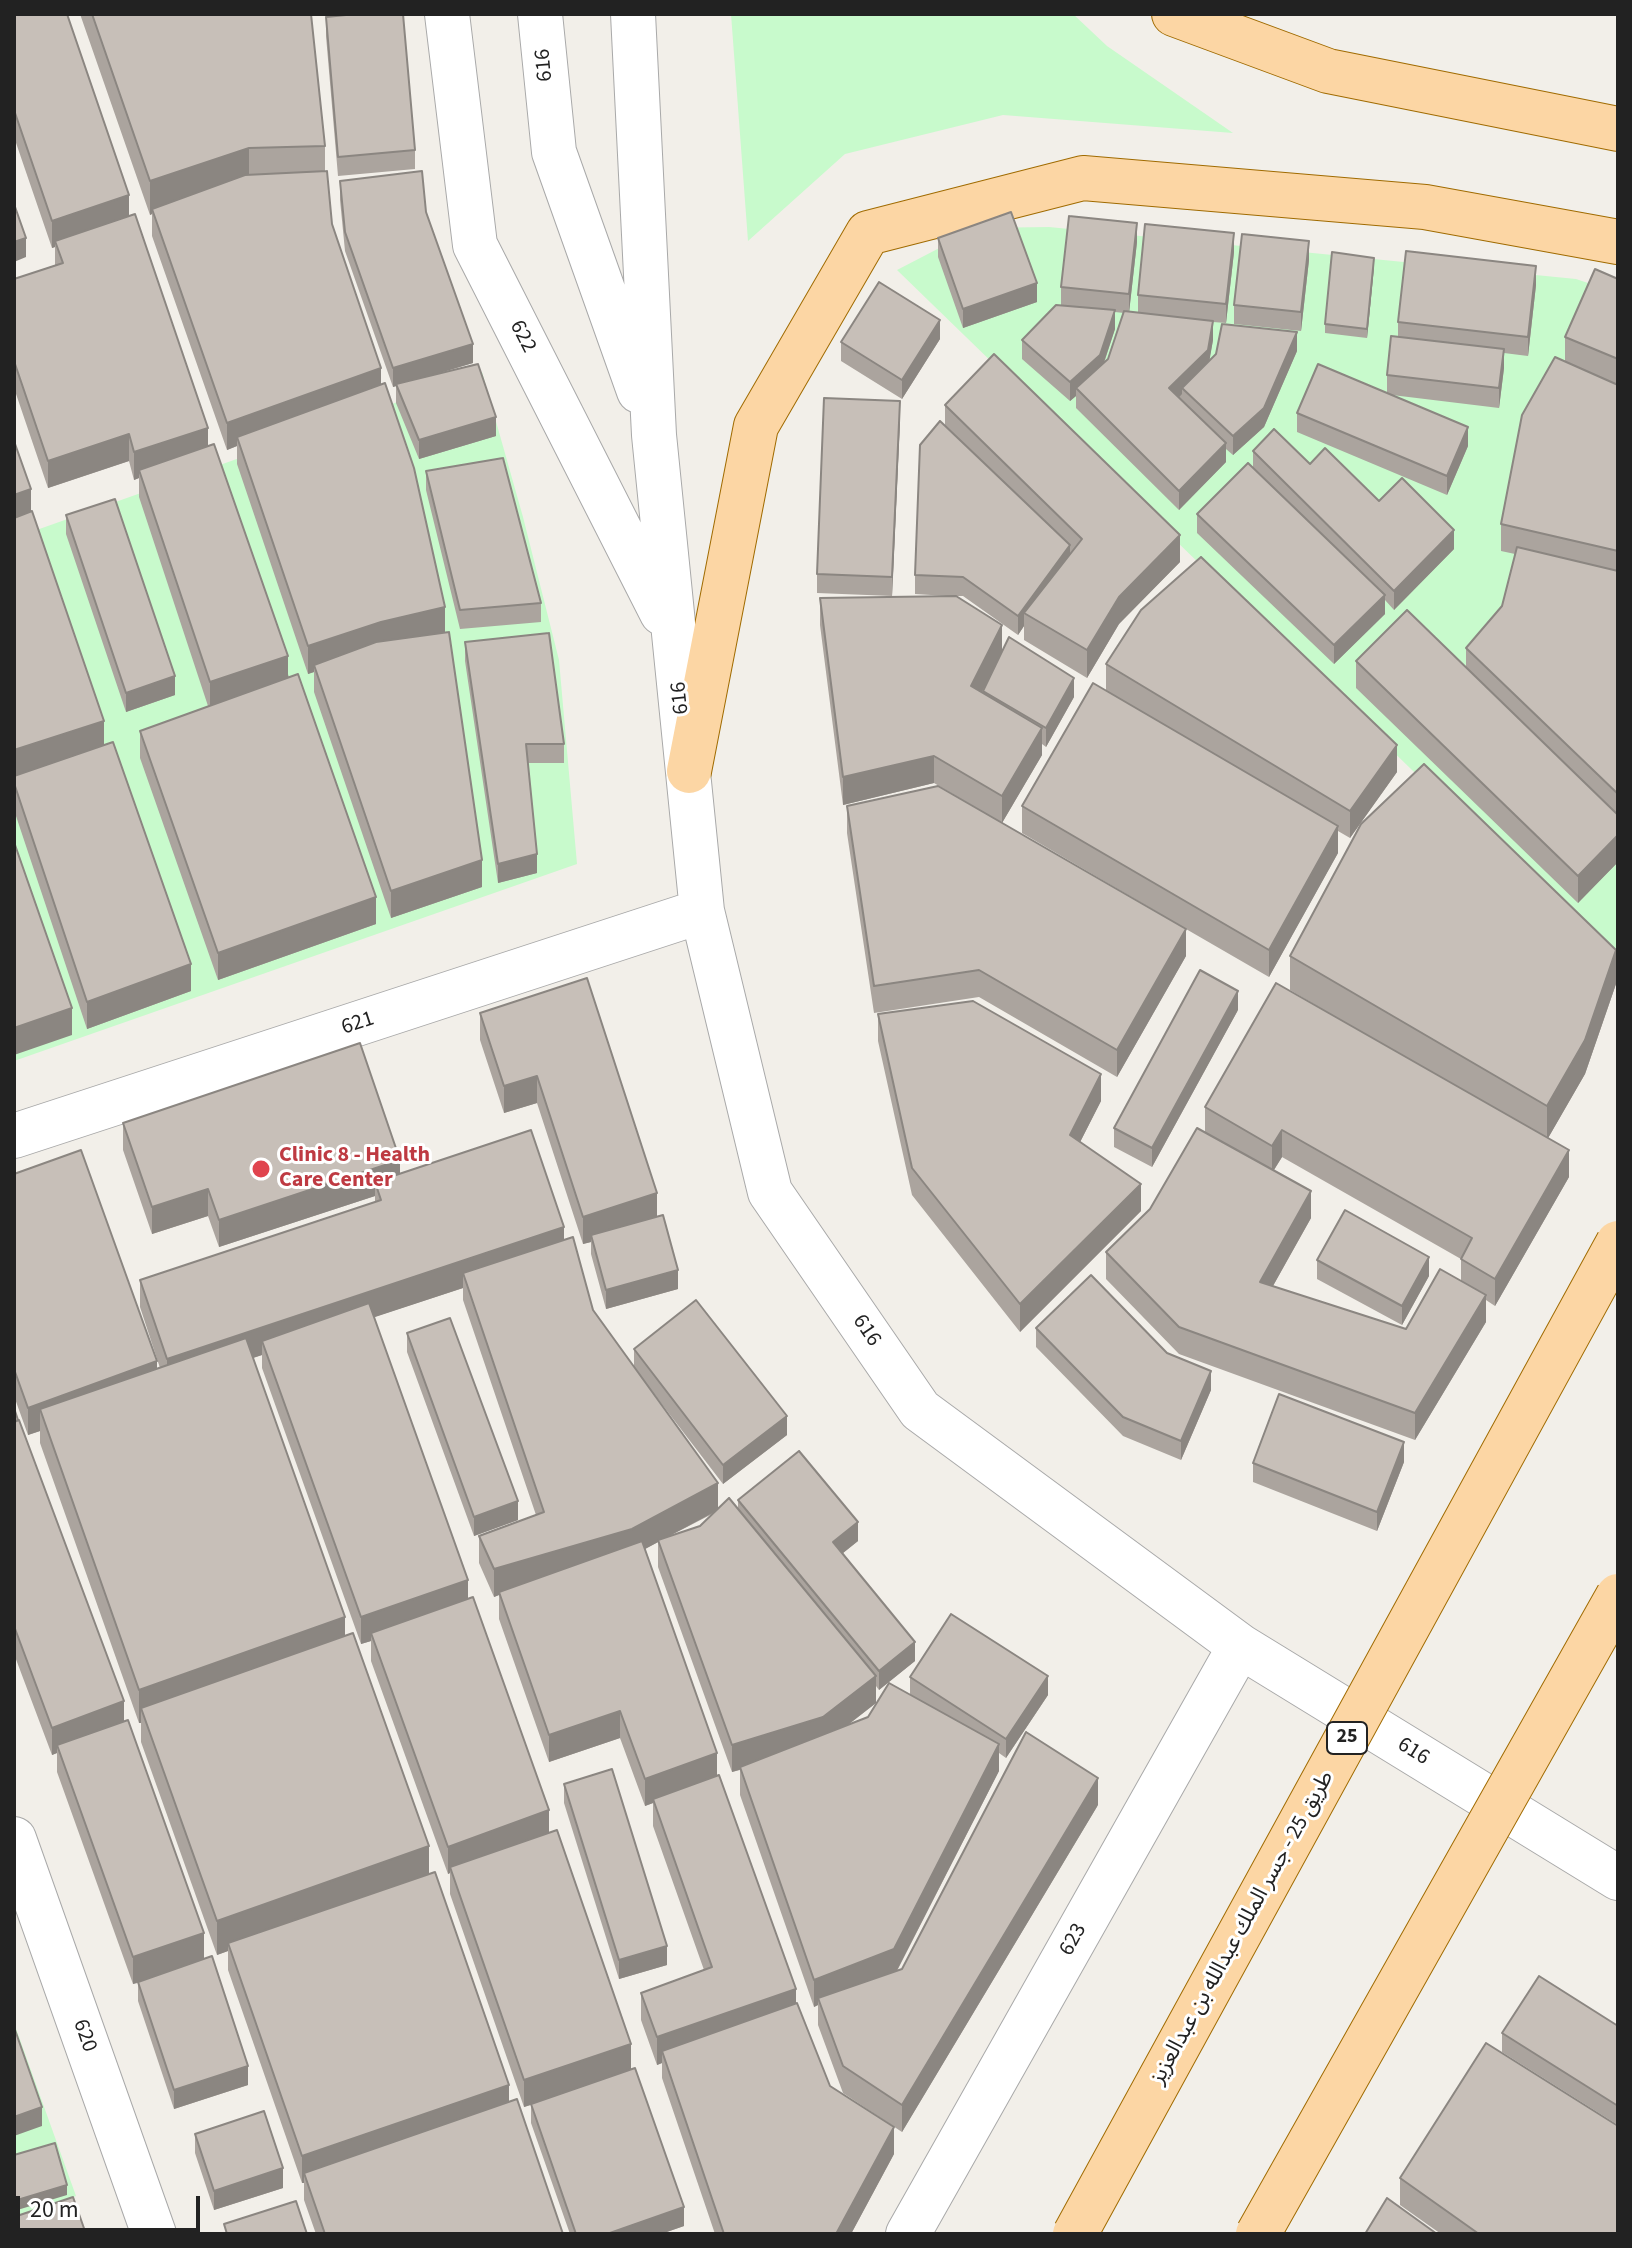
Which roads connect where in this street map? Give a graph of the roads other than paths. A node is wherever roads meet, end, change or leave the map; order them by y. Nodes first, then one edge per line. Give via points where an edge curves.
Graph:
1 (447, 14) edge
2 (540, 14) edge
3 (633, 14) edge
4 (1174, 14) edge
5 (1618, 129) edge
6 (1618, 242) edge
7 (654, 435) junction
8 (674, 637) junction
9 (689, 771) junction
10 (702, 911) junction
11 (14, 1136) edge
12 (1618, 1243) edge
13 (1618, 1596) edge
14 (1240, 1646) junction
15 (14, 1839) edge
16 (1618, 1878) edge
17 (154, 2234) edge
18 (908, 2234) edge
19 (1075, 2234) edge
20 (1258, 2234) edge

1 - 8 street, 622 via 475,245
2 - 7 street, 616 via 554,152
3 - 7 street, 616
4 - 5 main road via 1328,71
6 - 9 main road via 1425,207 1083,178 868,233 756,426
7 - 8 street, 616
8 - 9 street, 616
9 - 10 street, 616
10 - 11 street, 621
10 - 14 street, 616 via 770,1192 920,1410
12 - 19 main road, طريق 25 - جسر الملك عبدالله بن عبدالعزيز / 25, bridge
13 - 20 main road, bridge
14 - 16 street, 616
14 - 18 street, 623
15 - 17 street, 620

